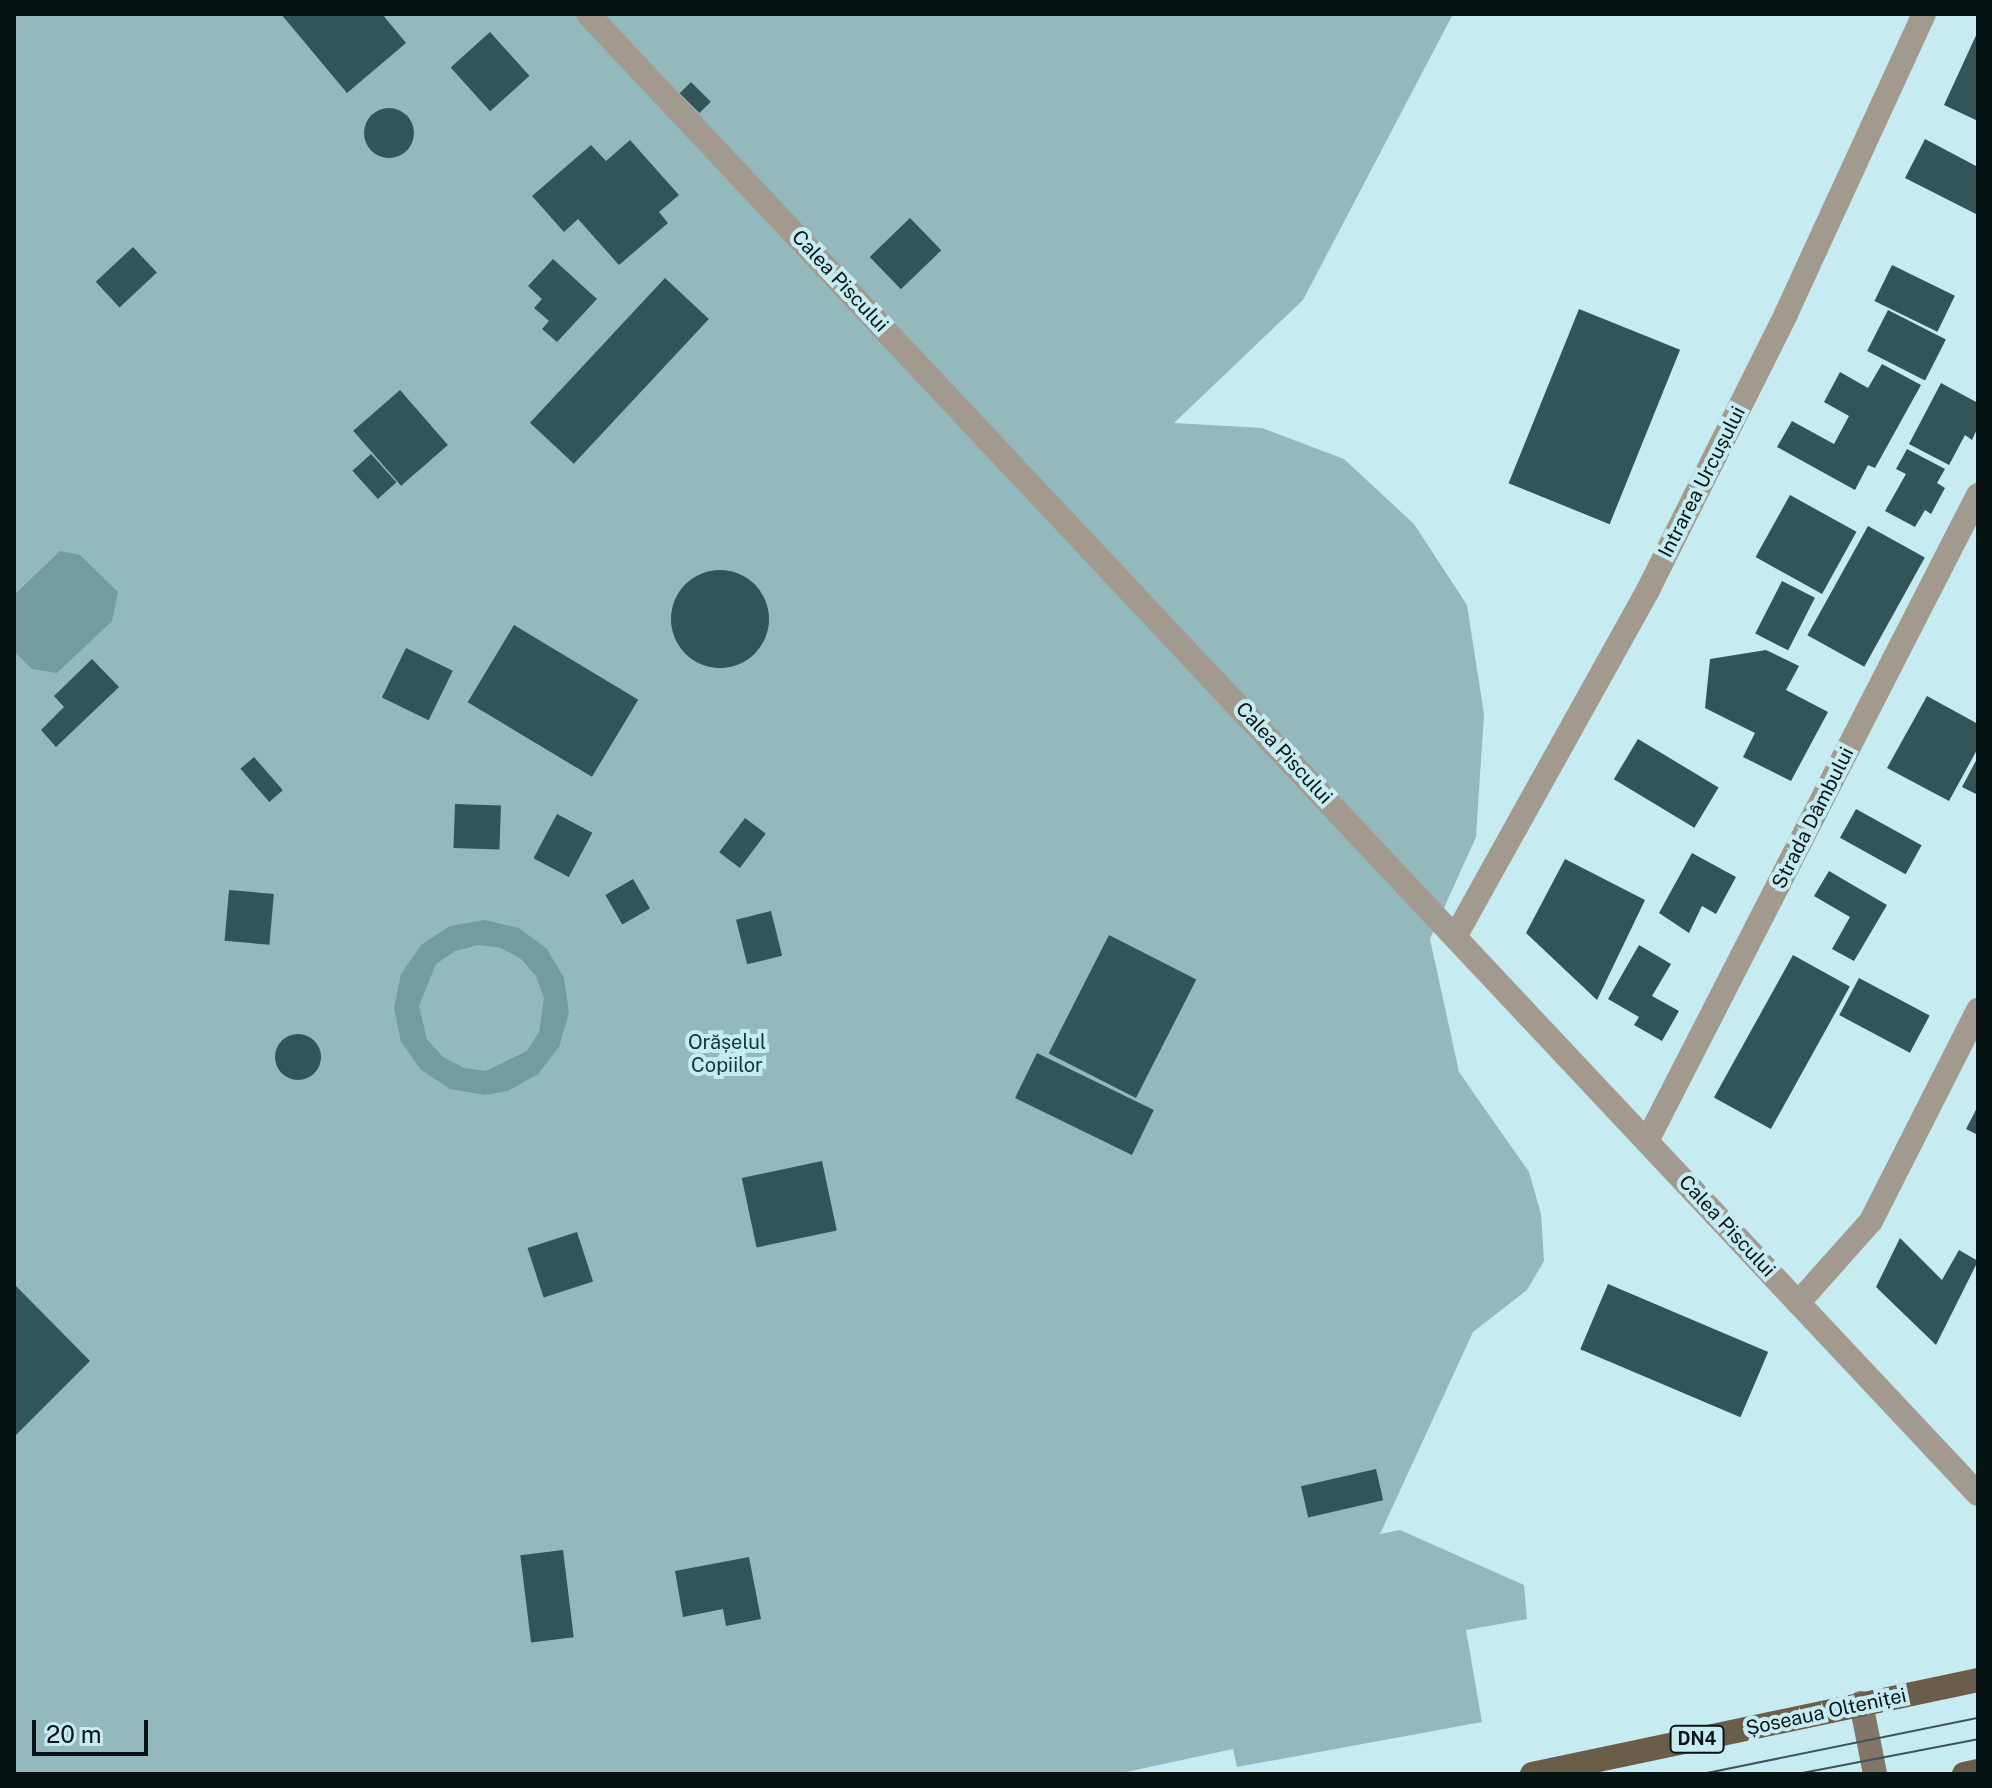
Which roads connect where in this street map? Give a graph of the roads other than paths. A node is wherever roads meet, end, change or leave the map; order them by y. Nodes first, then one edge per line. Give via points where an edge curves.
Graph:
1 (588, 14) edge
2 (1924, 14) edge
3 (1978, 495) edge
4 (1455, 937) junction
5 (1978, 1010) edge
6 (1647, 1141) junction
7 (1798, 1303) junction
8 (1978, 1494) edge
9 (1978, 1680) edge
10 (1861, 1703) junction
11 (1978, 1771) edge
12 (1532, 1774) edge
13 (1875, 1774) edge
14 (1964, 1774) edge

1 - 4 street, Calea Piscului
2 - 4 street, Intrarea Urcușului via 1786,314 1649,588
3 - 6 street, Strada Dâmbului
4 - 6 street, Calea Piscului
5 - 7 street via 1871,1221
6 - 7 street, Calea Piscului
7 - 8 street, Calea Piscului
9 - 10 main road, Șoseaua Olteniței / DN4
10 - 12 main road, Șoseaua Olteniței / DN4
10 - 13 street
11 - 14 main road

